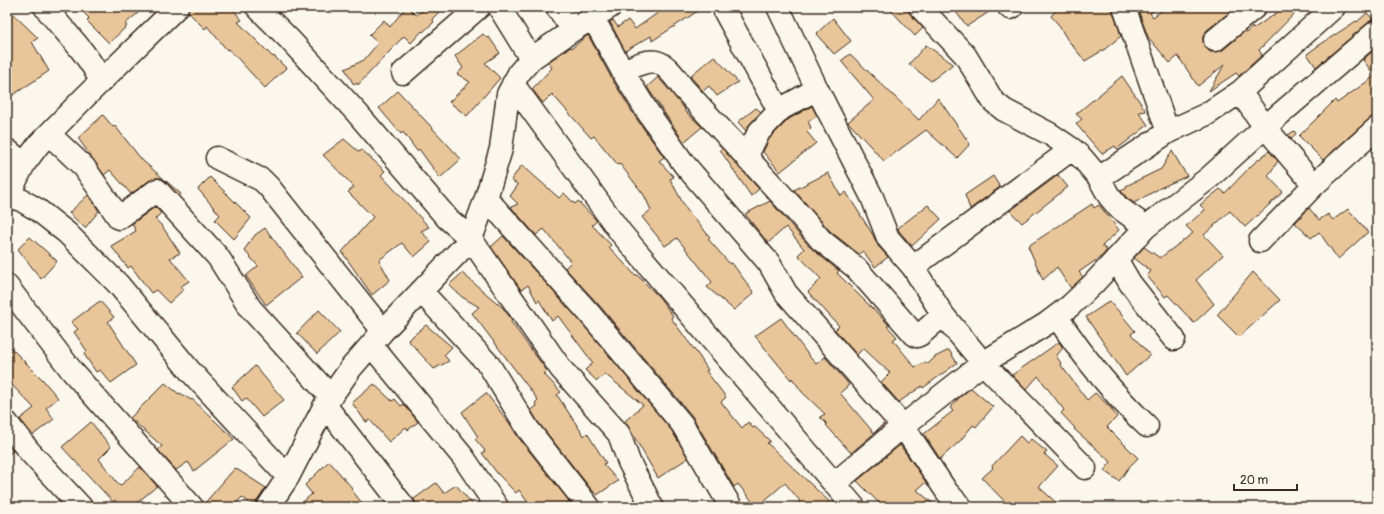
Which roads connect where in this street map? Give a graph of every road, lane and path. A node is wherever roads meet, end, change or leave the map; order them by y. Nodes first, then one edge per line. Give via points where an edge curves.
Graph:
1 (45, 7) edge
2 (177, 7) edge
3 (256, 7) edge
4 (479, 7) edge
5 (499, 7) edge
6 (557, 7) edge
7 (778, 7) edge
8 (920, 7) edge
9 (1009, 7) edge
10 (1012, 7) edge
11 (1124, 7) edge
12 (1255, 7) edge
13 (1334, 7) edge
14 (602, 12) edge
15 (725, 12) dead end
16 (573, 30) junction
17 (1377, 31) edge
18 (1215, 40) dead end
19 (531, 59) junction
20 (623, 72) junction
21 (403, 73) dead end
22 (101, 81) junction
23 (513, 84) junction
24 (817, 89) junction
25 (1240, 92) junction
26 (782, 109) junction
27 (1265, 127) junction
28 (1377, 128) edge
29 (1168, 132) junction
30 (49, 134) junction
31 (1072, 149) junction
32 (7, 150) edge
33 (217, 158) dead end
34 (750, 161) junction
35 (24, 164) junction
36 (1099, 178) junction
37 (1314, 185) junction
38 (7, 197) edge
39 (486, 198) junction
40 (1146, 227) junction
41 (471, 239) junction
42 (1260, 241) dead end
43 (1116, 259) junction
44 (913, 267) junction
45 (7, 286) edge
46 (421, 291) junction
47 (943, 315) junction
48 (1056, 317) junction
49 (377, 338) junction
50 (1174, 340) dead end
51 (984, 363) junction
52 (328, 401) junction
53 (7, 422) edge
54 (903, 426) junction
55 (1147, 426) dead end
56 (1085, 468) dead end
57 (288, 477) junction
58 (834, 484) junction
59 (277, 503) edge
60 (81, 507) edge
61 (192, 507) edge
62 (404, 507) edge
63 (498, 507) edge
64 (589, 507) edge
65 (652, 507) edge
66 (731, 507) edge
67 (854, 507) edge
68 (961, 507) edge

1 - 22 street via 85,53
2 - 22 street
3 - 41 street via 357,113 447,218
4 - 21 street
5 - 19 street
6 - 16 street
7 - 24 street
8 - 31 street via 964,55 993,101
9 - 10 street
11 - 29 street
12 - 18 street
13 - 25 street
14 - 16 street
14 - 20 street
15 - 26 street via 776,106
16 - 19 street
17 - 27 street
19 - 23 street
20 - 34 street via 637,64 650,61 670,70 683,88
20 - 54 street via 684,164 769,263 786,292
22 - 30 street
23 - 39 street via 508,94 501,149
23 - 58 street via 621,233
24 - 26 street
24 - 44 street via 872,197 888,238
25 - 27 street
25 - 29 street via 1208,114
26 - 34 street via 759,132 749,151
27 - 37 street
27 - 40 street via 1210,177
28 - 37 street
29 - 36 street
30 - 35 street
30 - 52 street via 84,167 119,218 157,190 218,257 251,309
31 - 36 street
31 - 44 street
32 - 35 street
33 - 49 street via 262,180 269,187
34 - 47 street via 821,240 856,268 914,334 921,334
35 - 38 street
36 - 40 street via 1118,206
37 - 42 street
38 - 57 street via 21,200 38,210 67,233 113,279 190,371
39 - 41 street
39 - 66 street via 589,313 682,424
40 - 43 street
41 - 46 street
41 - 65 street via 561,369 619,434 629,462
43 - 48 street
43 - 50 street via 1130,283
44 - 47 street
45 - 61 street via 72,371
46 - 49 street
46 - 64 street via 489,365 528,429
47 - 51 street
48 - 51 street
48 - 55 street via 1074,343 1129,409
49 - 52 street via 351,368
49 - 63 street
51 - 54 street
51 - 56 street
52 - 57 street
52 - 62 street
53 - 60 street via 29,451
54 - 58 street
54 - 68 street via 946,492
57 - 59 street
58 - 67 street

